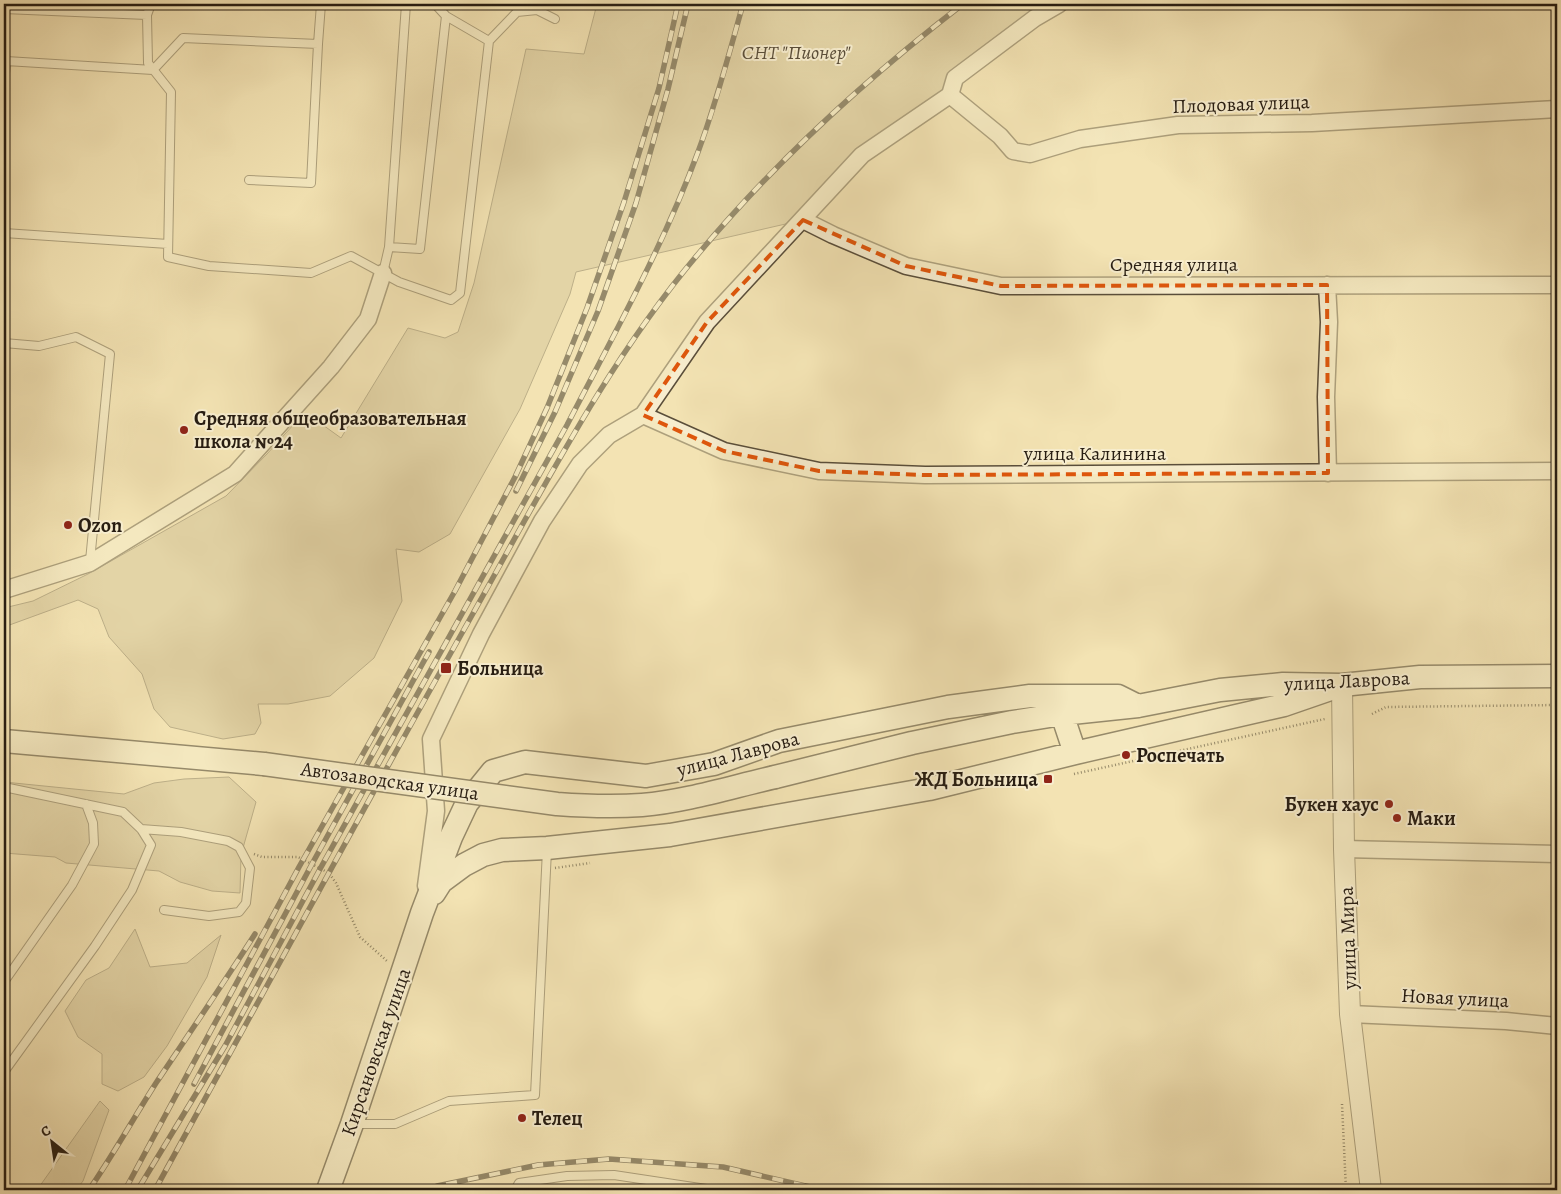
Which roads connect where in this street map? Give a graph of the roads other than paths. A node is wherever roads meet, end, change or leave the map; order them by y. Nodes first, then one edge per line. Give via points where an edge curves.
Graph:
1 (151, 4) edge
2 (321, 4) edge
3 (406, 4) edge
4 (435, 4) edge
5 (1060, 4) edge
6 (538, 7) edge
7 (4, 10) edge
8 (146, 15) junction
9 (446, 16) junction
10 (555, 19) dead end
11 (489, 41) junction
12 (318, 44) junction
13 (153, 70) junction
14 (4, 86) edge
15 (950, 95) junction
16 (1557, 109) edge
17 (249, 180) dead end
18 (803, 220) junction
19 (4, 234) edge
20 (168, 244) junction
21 (389, 247) junction
22 (383, 273) junction
23 (1327, 285) junction
24 (1557, 285) edge
25 (4, 343) edge
26 (642, 415) junction
27 (1557, 471) edge
28 (1328, 473) junction
29 (90, 564) junction
30 (4, 590) edge
31 (1557, 676) edge
32 (1342, 685) junction
33 (1138, 706) junction
34 (1062, 714) junction
35 (4, 741) edge
36 (1075, 753) junction
37 (775, 777) joint
38 (4, 787) edge
39 (86, 804) junction
40 (141, 829) junction
41 (547, 848) junction
42 (1344, 850) junction
43 (1557, 854) edge
44 (164, 910) dead end
45 (422, 913) junction
46 (4, 982) edge
47 (1350, 1014) junction
48 (1557, 1026) edge
49 (4, 1072) edge
50 (352, 1124) junction
51 (328, 1190) edge
52 (515, 1190) edge
53 (713, 1190) edge
54 (1371, 1190) edge

1 - 8 lane
2 - 12 lane
3 - 21 lane
4 - 9 lane
5 - 15 street via 1035,18 955,78
6 - 10 lane
6 - 11 lane via 518,12
7 - 8 lane
8 - 13 lane via 148,63
9 - 11 lane
9 - 21 lane via 420,249
11 - 22 lane via 460,293 451,300
12 - 13 lane via 183,38
12 - 17 lane via 311,183
13 - 14 lane via 6,61
13 - 20 lane via 171,92
15 - 16 street, Плодовая улица via 1000,136 1013,151 1030,154 1080,139 1178,125 1312,123
15 - 18 street via 862,155
18 - 23 street, Средняя улица via 906,266 1001,286
18 - 26 street via 707,322
19 - 20 lane
20 - 22 lane via 168,257 209,266 311,273 351,256
21 - 22 lane
22 - 29 street via 368,319 331,367 235,474
23 - 24 street, Средняя улица
23 - 28 street
25 - 29 lane via 39,346 76,337 110,354
26 - 28 street, улица Калинина via 724,451 819,471 925,475
26 - 45 street via 610,435 580,464 542,521 481,634 431,739 436,810
27 - 28 street, улица Калинина
29 - 30 street
31 - 32 main road, улица Лаврова via 1420,677
32 - 33 main road, улица Лаврова via 1284,684 1220,690
32 - 36 main road via 1284,705
32 - 42 street, улица Мира
33 - 34 main road, улица Лаврова
33 - 45 main road, улица Лаврова via 1118,696 1030,696 957,706 779,741 714,764 646,776 525,762 493,771 468,803 451,837
34 - 36 main road
34 - 37 main road, улица Лаврова via 912,743
35 - 37 main road, Автозаводская улица, bridge via 264,764 557,804 597,806 642,805 689,798
36 - 41 main road via 929,789 670,836
38 - 39 lane
39 - 40 lane via 123,812
39 - 46 lane via 93,823 94,844 72,885
40 - 44 lane via 228,841 239,847 250,868 246,903 239,912 209,916
40 - 49 lane via 151,845 132,890
41 - 45 main road via 502,850 483,855 441,882
41 - 50 lane via 535,1094 449,1101 395,1124
42 - 43 street
42 - 47 street, улица Мира
45 - 50 main road, Кирсановская улица
47 - 48 street, Новая улица
47 - 54 street, улица Мира
50 - 51 main road, Кирсановская улица
52 - 53 lane via 518,1183 567,1176 614,1175

